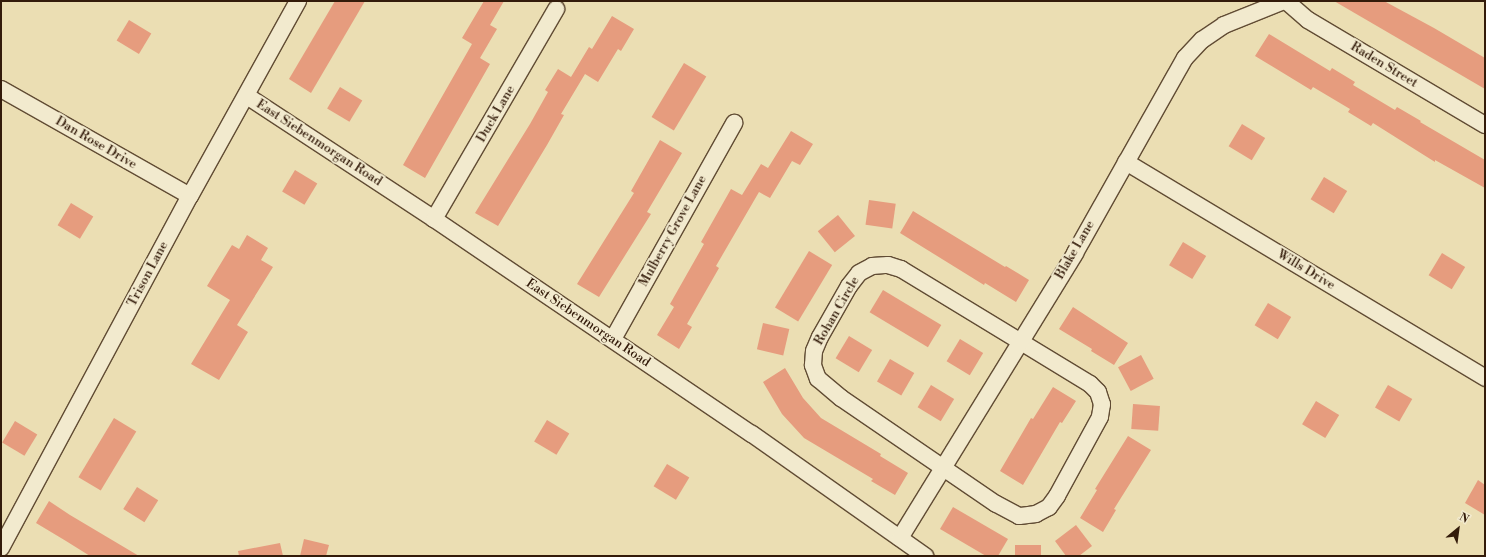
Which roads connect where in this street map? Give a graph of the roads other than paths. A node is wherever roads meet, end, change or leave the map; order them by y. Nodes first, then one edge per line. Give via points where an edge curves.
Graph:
1 (298, 1) edge
2 (1285, 1) edge
3 (556, 9) dead end
4 (1, 89) edge
5 (247, 96) junction
6 (734, 123) dead end
7 (1485, 124) edge
8 (1126, 162) junction
9 (190, 196) junction
10 (434, 219) junction
11 (613, 340) junction
12 (1021, 342) junction
13 (1485, 378) edge
14 (943, 468) junction
15 (900, 538) junction
16 (1, 549) edge
17 (11, 556) edge
18 (925, 556) edge

1 - 5 street, Trison Lane
2 - 7 street, Raden Street via 1308,20
2 - 8 street, Blake Lane via 1224,25 1202,40 1185,58
3 - 10 street, Duck Lane
4 - 9 street, Dan Rose Drive
5 - 9 street, Trison Lane
5 - 10 street, East Siebenmorgan Road
6 - 11 street, Mulberry Grove Lane
8 - 12 street, Blake Lane
8 - 13 street, Wills Drive
9 - 16 street, Trison Lane
10 - 11 street, East Siebenmorgan Road
11 - 15 street, East Siebenmorgan Road
12 - 14 street, Blake Lane
12 - 14 street, Rohan Circle via 1090,384 1098,392 1102,404 1100,417 1057,496 1049,507 1036,514 1019,516 996,504
12 - 14 street, Rohan Circle via 900,269 888,265 872,266 859,273 849,286 814,351 813,365 818,380
14 - 15 street, Blake Lane
15 - 18 street, East Siebenmorgan Road
16 - 17 street

